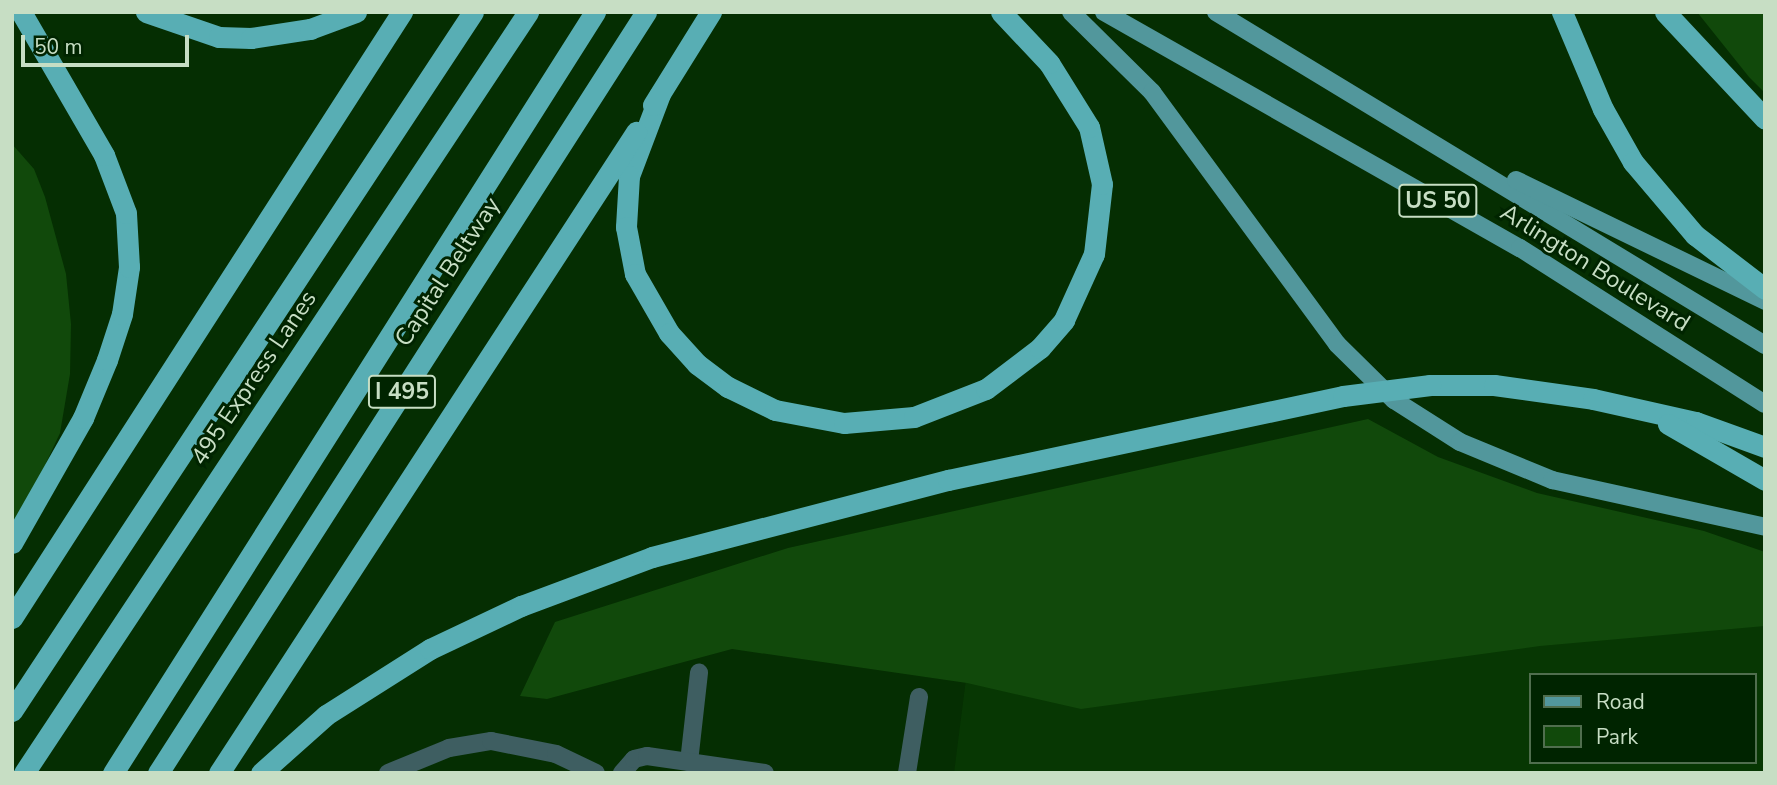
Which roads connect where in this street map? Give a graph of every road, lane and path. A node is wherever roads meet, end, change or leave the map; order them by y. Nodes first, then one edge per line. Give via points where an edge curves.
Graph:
1 (21, 12) edge
2 (146, 12) edge
3 (356, 12) edge
4 (402, 12) edge
5 (473, 12) edge
6 (528, 12) edge
7 (595, 12) edge
8 (646, 12) edge
9 (711, 12) edge
10 (1001, 12) edge
11 (1071, 12) edge
12 (1104, 12) edge
13 (1216, 12) edge
14 (1562, 12) edge
15 (1665, 12) edge
16 (660, 94) junction
17 (1381, 110) junction
18 (1765, 119) edge
19 (1765, 289) edge
20 (1765, 301) edge
21 (1765, 345) edge
22 (1765, 404) edge
23 (1644, 412) junction
24 (1765, 447) edge
25 (1765, 480) edge
26 (1765, 527) edge
27 (12, 543) edge
28 (12, 618) edge
29 (699, 673) dead end
30 (919, 697) dead end
31 (12, 710) edge
32 (689, 762) junction
33 (24, 773) edge
34 (113, 773) edge
35 (158, 773) edge
36 (219, 773) edge
37 (261, 773) edge
38 (388, 773) edge
39 (596, 773) edge
40 (622, 773) edge
41 (765, 773) edge
42 (907, 773) edge

1 - 27 highway via 104,155 126,213 129,267 122,314 83,418
2 - 3 highway via 219,37 251,38 310,29
4 - 28 highway
5 - 31 highway
6 - 33 highway, 495 Express Lanes
7 - 34 highway, I 495
8 - 35 highway, Capital Beltway / I 495
9 - 16 highway
10 - 16 highway via 1049,63 1089,127 1102,184 1094,254 1064,320 1040,348 986,389 914,417 845,424 775,410 728,387 697,364 668,333 635,274 626,227 629,176
11 - 26 main road via 1152,92 1337,344 1394,400 1460,442 1552,480
12 - 22 main road, Arlington Boulevard / US 50 via 1520,248
13 - 17 main road, Arlington Boulevard / US 50
14 - 19 highway via 1603,109 1633,163 1695,235
15 - 18 highway
16 - 36 highway
17 - 20 main road via 1619,233
17 - 21 main road, Arlington Boulevard / US 50
23 - 24 highway via 1696,422
23 - 25 highway
23 - 37 highway, bridge via 1546,390 1430,385 1343,396 948,480 652,557 521,606 430,649 327,715
29 - 32 street
30 - 42 street
32 - 40 street via 647,756 634,759
32 - 41 street
38 - 39 street via 449,748 491,741 556,754

